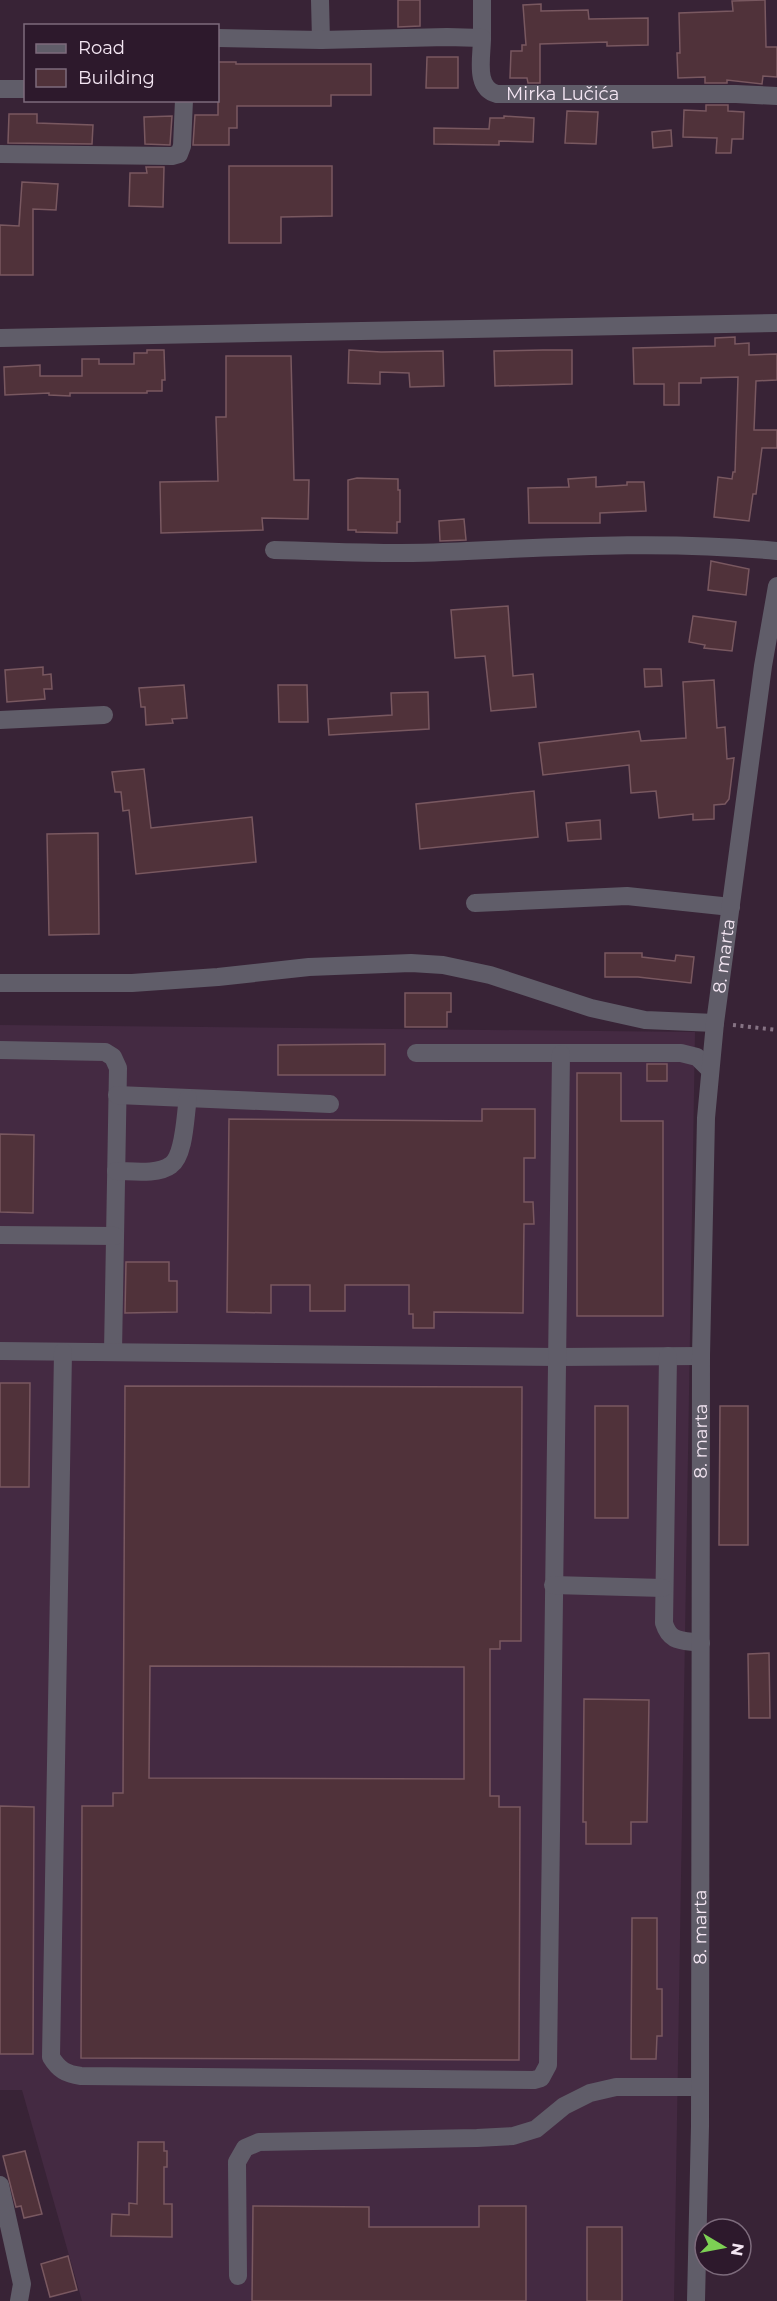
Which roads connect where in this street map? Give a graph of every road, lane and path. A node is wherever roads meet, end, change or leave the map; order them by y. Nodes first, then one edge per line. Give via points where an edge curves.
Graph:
1 (320, 0) edge
2 (482, 0) edge
3 (219, 38) edge
4 (482, 38) junction
5 (321, 40) junction
6 (0, 89) edge
7 (24, 89) edge
8 (777, 96) edge
9 (184, 102) edge
10 (0, 154) edge
11 (777, 322) edge
12 (0, 338) edge
13 (273, 550) dead end
14 (777, 551) edge
15 (777, 586) edge
16 (104, 715) dead end
17 (0, 720) edge
18 (475, 903) dead end
19 (731, 907) junction
20 (0, 983) edge
21 (715, 1023) junction
22 (777, 1030) edge
23 (0, 1050) edge
24 (416, 1053) dead end
25 (561, 1054) junction
26 (710, 1070) junction
27 (117, 1095) junction
28 (188, 1098) junction
29 (330, 1104) dead end
30 (116, 1171) junction
31 (0, 1235) edge
32 (115, 1236) junction
33 (0, 1351) edge
34 (63, 1352) junction
35 (113, 1352) junction
36 (668, 1356) junction
37 (701, 1356) junction
38 (557, 1357) junction
39 (553, 1585) junction
40 (663, 1588) junction
41 (701, 1643) junction
42 (700, 2087) junction
43 (0, 2185) edge
44 (238, 2276) dead end
45 (19, 2301) edge
46 (696, 2301) edge

1 - 5 street
2 - 4 street, Mirka Lučića
3 - 5 street
4 - 5 street
4 - 8 street, Mirka Lučića via 482,81 485,88 497,94
6 - 7 street
9 - 10 street via 182,146 179,154 172,156
11 - 12 street
13 - 14 street via 441,552 657,544
15 - 19 street, 8. marta
16 - 17 street
18 - 19 street via 627,896
19 - 21 street, 8. marta
20 - 21 street via 132,983 309,967 443,965 645,1020
21 - 22 path
21 - 26 street, 8. marta
23 - 27 street via 105,1052 113,1057 118,1068
24 - 25 street
25 - 26 street via 681,1053 697,1057
25 - 38 street
26 - 37 street, 8. marta
27 - 28 street
27 - 30 street
28 - 29 street
28 - 30 street via 180,1153 171,1165 156,1170
30 - 32 street
31 - 32 street
32 - 35 street
33 - 34 street
34 - 35 street
34 - 39 street via 51,2057 68,2074 541,2078 548,2065
35 - 38 street
36 - 37 street
36 - 38 street
36 - 40 street
37 - 41 street, 8. marta
38 - 39 street
39 - 40 street
40 - 41 street via 667,1633 675,1639
41 - 42 street, 8. marta
42 - 44 street via 616,2087 590,2093 564,2106 536,2128 513,2136 259,2142 245,2148 237,2162
42 - 46 street, 8. marta
43 - 45 street via 22,2284

